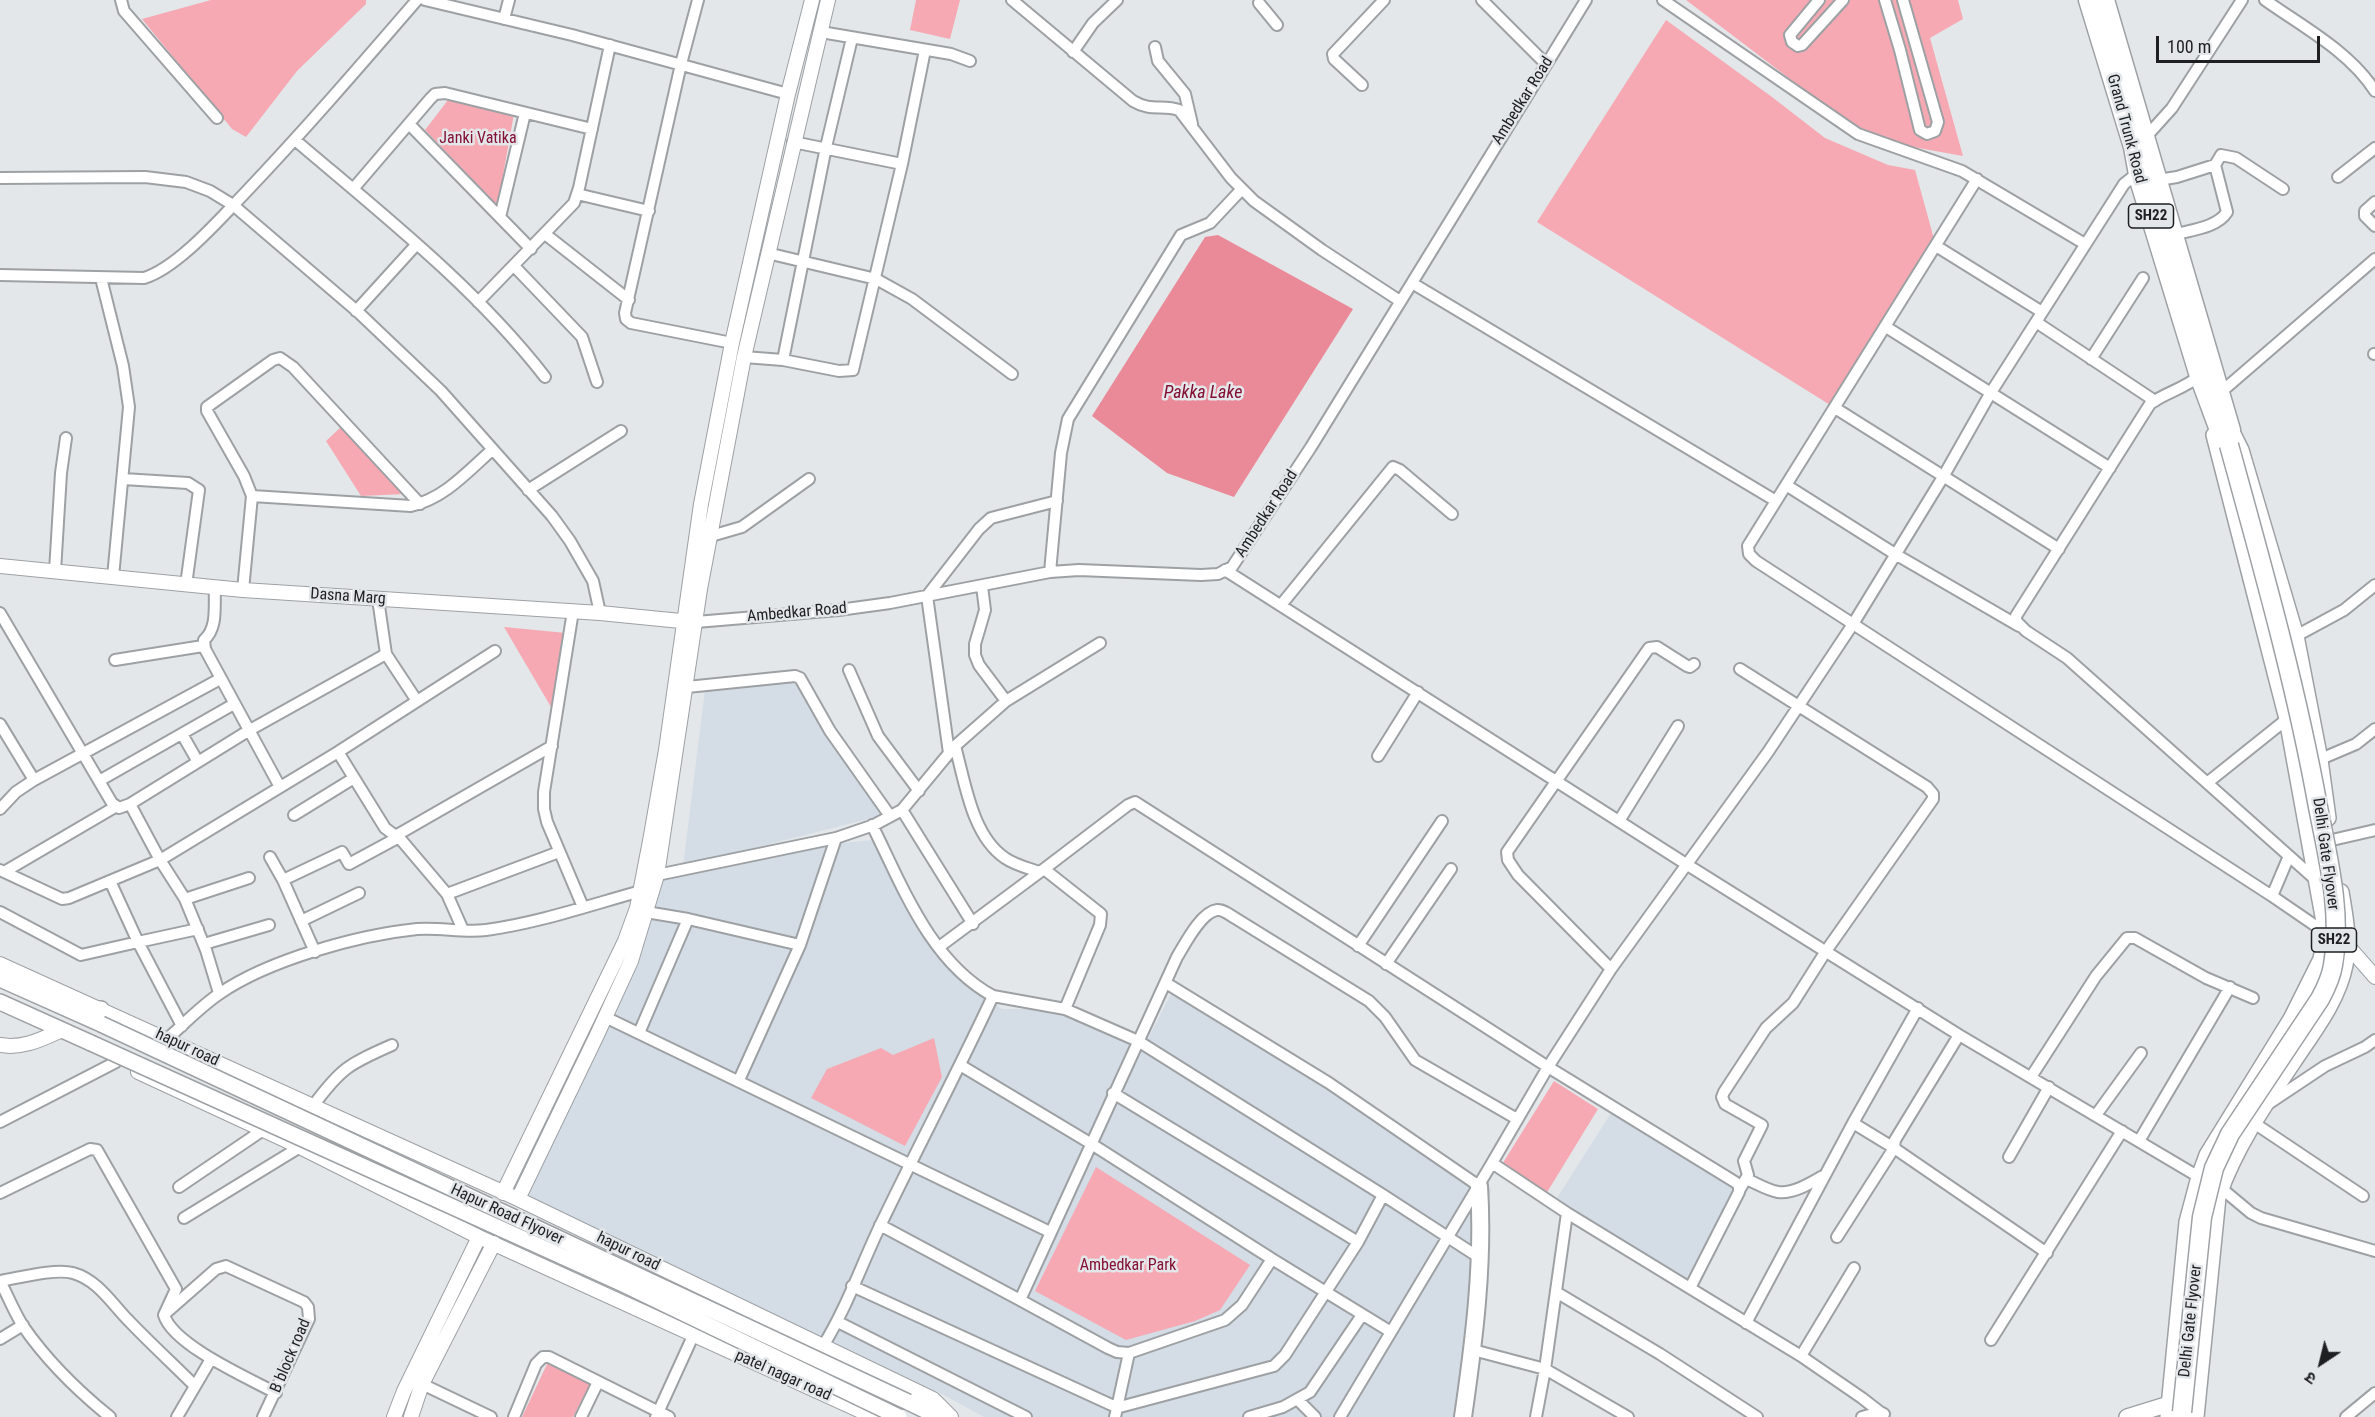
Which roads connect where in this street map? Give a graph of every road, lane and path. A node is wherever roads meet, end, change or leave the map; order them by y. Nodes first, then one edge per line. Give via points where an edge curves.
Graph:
1 (121, 0) edge
2 (417, 0) edge
3 (425, 0) edge
4 (509, 0) edge
5 (698, 0) edge
6 (812, 0) edge
7 (828, 0) edge
8 (1012, 0) edge
9 (1117, 0) edge
10 (1384, 0) edge
11 (1482, 0) edge
12 (1586, 0) edge
13 (1663, 0) edge
14 (1819, 0) edge
15 (1843, 0) edge
16 (1885, 0) edge
17 (1903, 0) edge
18 (2088, 0) edge
19 (2105, 0) edge
20 (2242, 0) edge
21 (2265, 0) edge
22 (1260, 1) edge
23 (504, 19) junction
24 (1277, 25) dead end
25 (821, 32) junction
26 (852, 38) junction
27 (610, 45) junction
28 (1155, 47) dead end
29 (925, 50) junction
30 (1073, 52) junction
31 (970, 61) dead end
32 (681, 64) junction
33 (1546, 64) junction
34 (1362, 85) dead end
35 (2375, 91) edge
36 (788, 94) junction
37 (525, 113) junction
38 (217, 118) dead end
39 (409, 124) junction
40 (1192, 127) junction
41 (592, 129) junction
42 (2145, 138) junction
43 (295, 140) junction
44 (793, 142) junction
45 (826, 147) junction
46 (2375, 148) edge
47 (902, 164) junction
48 (2215, 165) junction
49 (2338, 177) dead end
50 (0, 178) edge
51 (1977, 179) junction
52 (2139, 180) junction
53 (2158, 180) junction
54 (353, 189) junction
55 (2283, 189) dead end
56 (1241, 190) junction
57 (577, 194) junction
58 (2375, 202) edge
59 (233, 205) junction
60 (649, 211) junction
61 (500, 217) junction
62 (2375, 226) edge
63 (545, 234) junction
64 (2173, 235) junction
65 (2085, 244) junction
66 (416, 245) junction
67 (1936, 246) junction
68 (531, 249) junction
69 (767, 253) junction
70 (2375, 260) edge
71 (803, 261) junction
72 (514, 266) junction
73 (0, 275) edge
74 (101, 278) junction
75 (2144, 278) dead end
76 (876, 279) junction
77 (1412, 283) junction
78 (629, 300) junction
79 (1400, 301) junction
80 (478, 302) junction
81 (356, 311) junction
82 (2039, 317) junction
83 (1886, 327) junction
84 (732, 344) junction
85 (744, 357) junction
86 (2091, 359) junction
87 (783, 360) junction
88 (1012, 374) dead end
89 (2199, 376) junction
90 (545, 377) dead end
91 (597, 382) dead end
92 (2220, 393) junction
93 (1990, 394) junction
94 (2155, 401) junction
95 (1835, 408) junction
96 (621, 431) dead end
97 (2226, 435) junction
98 (66, 438) dead end
99 (492, 450) junction
100 (2110, 468) junction
101 (1943, 477) junction
102 (123, 479) junction
103 (809, 479) dead end
104 (1786, 485) junction
105 (528, 490) junction
106 (252, 496) junction
107 (1057, 501) junction
108 (1776, 501) junction
109 (420, 504) junction
110 (1452, 514) dead end
111 (711, 536) junction
112 (2059, 549) junction
113 (1895, 554) junction
114 (0, 566) edge
115 (1225, 570) junction
116 (55, 571) junction
117 (1050, 572) junction
118 (113, 577) junction
119 (186, 585) junction
120 (2375, 585) edge
121 (982, 586) junction
122 (215, 588) junction
123 (243, 591) junction
124 (927, 596) junction
125 (378, 599) junction
126 (1281, 605) junction
127 (573, 611) junction
128 (0, 613) edge
129 (600, 613) junction
130 (690, 622) junction
131 (1853, 624) junction
132 (2019, 626) junction
133 (2296, 636) junction
134 (1100, 643) dead end
135 (203, 646) junction
136 (495, 651) dead end
137 (386, 654) junction
138 (115, 660) dead end
139 (1694, 664) dead end
140 (1740, 669) dead end
141 (849, 670) dead end
142 (220, 679) junction
143 (687, 687) junction
144 (1418, 692) junction
145 (417, 701) junction
146 (1006, 701) junction
147 (234, 704) junction
148 (1798, 706) junction
149 (2287, 719) junction
150 (0, 724) edge
151 (1678, 726) dead end
152 (2375, 729) edge
153 (248, 731) junction
154 (182, 734) junction
155 (552, 746) junction
156 (952, 750) junction
157 (338, 752) junction
158 (84, 753) junction
159 (1378, 756) dead end
160 (2320, 760) junction
161 (198, 762) junction
162 (2296, 766) junction
163 (354, 778) junction
164 (34, 780) junction
165 (99, 781) junction
166 (1557, 781) junction
167 (2207, 783) junction
168 (280, 787) junction
169 (919, 792) junction
170 (130, 804) junction
171 (115, 807) junction
172 (0, 809) edge
173 (902, 810) junction
174 (294, 815) dead end
175 (890, 816) junction
176 (1619, 820) junction
177 (1442, 821) dead end
178 (872, 825) junction
179 (2375, 830) edge
180 (398, 836) junction
181 (836, 838) junction
182 (2332, 840) junction
183 (559, 852) junction
184 (2289, 856) junction
185 (270, 857) dead end
186 (160, 860) junction
187 (1686, 864) junction
188 (1451, 869) dead end
189 (2, 871) edge
190 (1042, 871) junction
191 (657, 875) junction
192 (249, 878) dead end
193 (110, 880) junction
194 (284, 880) junction
195 (2318, 881) junction
196 (641, 891) junction
197 (359, 893) dead end
198 (447, 894) junction
199 (2272, 896) junction
200 (185, 899) junction
201 (583, 907) junction
202 (0, 912) edge
203 (646, 912) junction
204 (688, 919) junction
205 (301, 921) junction
206 (973, 924) junction
207 (269, 925) dead end
208 (198, 929) junction
209 (463, 930) junction
210 (2326, 933) junction
211 (138, 942) junction
212 (204, 944) junction
213 (800, 945) junction
214 (2347, 945) junction
215 (1358, 946) junction
216 (939, 947) junction
217 (1826, 951) junction
218 (315, 952) junction
219 (2345, 963) junction
220 (0, 964) edge
221 (1386, 964) junction
222 (1611, 969) junction
223 (2374, 976) edge
224 (0, 979) edge
225 (1166, 983) junction
226 (2230, 987) junction
227 (219, 993) junction
228 (993, 996) junction
229 (2303, 996) junction
230 (2253, 998) dead end
231 (0, 1002) edge
232 (1918, 1008) junction
233 (2328, 1008) junction
234 (1065, 1009) junction
235 (101, 1017) junction
236 (605, 1017) junction
237 (37, 1020) junction
238 (182, 1026) junction
239 (69, 1033) junction
240 (639, 1033) junction
241 (1959, 1035) junction
242 (167, 1039) junction
243 (2375, 1040) edge
244 (1138, 1041) junction
245 (0, 1045) edge
246 (27, 1045) junction
247 (392, 1045) dead end
248 (2141, 1053) dead end
249 (116, 1062) junction
250 (960, 1065) junction
251 (1548, 1067) junction
252 (2031, 1077) junction
253 (739, 1080) junction
254 (2049, 1087) junction
255 (1113, 1093) junction
256 (313, 1106) junction
257 (2263, 1107) junction
258 (2096, 1115) junction
259 (1517, 1119) junction
260 (0, 1122) edge
261 (1852, 1123) junction
262 (2254, 1123) junction
263 (263, 1130) junction
264 (2122, 1131) junction
265 (2139, 1141) junction
266 (1090, 1143) junction
267 (300, 1148) junction
268 (1894, 1148) junction
269 (2009, 1157) dead end
270 (912, 1163) junction
271 (1492, 1163) junction
272 (1824, 1175) junction
273 (2199, 1177) junction
274 (470, 1178) junction
275 (1743, 1184) junction
276 (1479, 1186) junction
277 (179, 1187) dead end
278 (2221, 1188) junction
279 (503, 1192) junction
280 (0, 1193) edge
281 (1383, 1194) junction
282 (2363, 1196) dead end
283 (518, 1199) junction
284 (546, 1213) junction
285 (1567, 1213) junction
286 (184, 1218) dead end
287 (449, 1223) junction
288 (880, 1225) junction
289 (1050, 1232) junction
290 (479, 1237) junction
291 (1448, 1237) junction
292 (1837, 1237) dead end
293 (1358, 1242) junction
294 (494, 1243) junction
295 (2375, 1251) edge
296 (2047, 1253) junction
297 (1480, 1258) junction
298 (526, 1259) junction
299 (1272, 1259) junction
300 (1854, 1268) dead end
301 (0, 1281) edge
302 (852, 1286) junction
303 (1690, 1288) junction
304 (1325, 1292) junction
305 (1556, 1292) junction
306 (1020, 1300) junction
307 (164, 1315) junction
308 (1362, 1315) junction
309 (838, 1322) junction
310 (1746, 1323) junction
311 (22, 1325) junction
312 (1391, 1332) junction
313 (693, 1336) junction
314 (0, 1339) edge
315 (1991, 1340) dead end
316 (823, 1346) junction
317 (1473, 1350) junction
318 (1129, 1353) junction
319 (1800, 1356) junction
320 (211, 1359) junction
321 (1545, 1369) junction
322 (598, 1382) junction
323 (422, 1384) junction
324 (195, 1386) junction
325 (276, 1393) junction
326 (2375, 1393) edge
327 (1298, 1400) junction
328 (1116, 1411) edge
329 (2183, 1412) edge
330 (661, 1415) edge
331 (1883, 1415) edge
332 (110, 1417) edge
333 (177, 1417) edge
334 (263, 1417) edge
335 (394, 1417) edge
336 (411, 1417) edge
337 (491, 1417) edge
338 (514, 1417) edge
339 (581, 1417) edge
340 (874, 1417) edge
341 (899, 1417) edge
342 (939, 1417) edge
343 (951, 1417) edge
344 (1026, 1417) edge
345 (1249, 1417) edge
346 (1316, 1417) edge
347 (1340, 1417) edge
348 (1463, 1417) edge
349 (1536, 1417) edge
350 (1628, 1417) edge
351 (1757, 1417) edge
352 (1862, 1417) edge
353 (2127, 1417) edge
354 (2346, 1417) edge

1 - 38 street via 124,11
2 - 43 street
3 - 23 street
4 - 23 street
5 - 32 street
6 - 36 street
7 - 25 street
8 - 30 street
9 - 30 street via 1093,23
10 - 34 street via 1333,54
11 - 33 street
12 - 33 street, Ambedkar Road
13 - 51 street via 1858,134
14 - 15 street via 1790,35 1798,46
16 - 17 street via 1920,130 1927,134 1935,131 1938,122
18 - 52 highway, Grand Trunk Road / SH22 via 2133,147
19 - 42 highway, Grand Trunk Road / SH22
20 - 42 street via 2172,108
21 - 35 street via 2345,56
22 - 24 street
23 - 27 street
25 - 26 street
25 - 44 street
26 - 29 street
26 - 45 street
27 - 32 street
27 - 41 street
28 - 40 street via 1158,61 1188,98
29 - 31 street
29 - 47 street
30 - 40 street via 1133,101 1148,108 1179,110
32 - 36 street
32 - 60 street
33 - 77 street, Ambedkar Road
36 - 84 street
37 - 39 street via 439,93
37 - 41 street
37 - 61 street
39 - 54 street
39 - 61 street
40 - 56 street
41 - 57 street
42 - 53 highway, Grand Trunk Road / SH22
43 - 54 street
43 - 59 street
44 - 45 street
44 - 69 street
45 - 47 street
45 - 71 street
46 - 49 street
47 - 76 street
48 - 53 street
48 - 55 street via 2221,155 2228,155
48 - 64 street via 2228,212 2216,222
50 - 59 street via 145,177 186,182
51 - 65 street
51 - 67 street
52 - 65 street via 2134,176 2124,184
52 - 89 highway, Grand Trunk Road / SH22
53 - 64 highway, Grand Trunk Road / SH22
54 - 66 street
56 - 79 street
56 - 107 street via 1210,223 1181,235 1083,393 1064,433
57 - 60 street
57 - 63 street via 569,210
58 - 62 street via 2365,211
59 - 74 street via 155,275 144,279
59 - 81 street
60 - 78 street
61 - 68 street
63 - 68 street
63 - 78 street
64 - 92 highway, Grand Trunk Road
65 - 82 street
66 - 80 street
66 - 81 street
67 - 82 street
67 - 83 street
68 - 72 street
69 - 71 street
69 - 85 street
70 - 92 street
71 - 76 street
71 - 87 street
72 - 80 street
72 - 91 street via 582,337
73 - 74 street
74 - 102 street via 127,386
75 - 86 street
76 - 87 street via 853,370
76 - 88 street via 912,299
77 - 79 street, Ambedkar Road
77 - 108 street
78 - 84 street via 625,313 631,323
79 - 115 street, Ambedkar Road via 1241,555
80 - 90 street
81 - 99 street via 441,391
82 - 86 street
82 - 93 street
83 - 93 street
83 - 95 street
84 - 130 street via 701,504
85 - 87 street
85 - 111 street
86 - 94 street
89 - 94 street via 2188,386
89 - 97 highway, Grand Trunk Road / SH22
92 - 97 highway, Grand Trunk Road
93 - 100 street
93 - 101 street
94 - 100 street
95 - 101 street
95 - 104 street
96 - 105 street
97 - 133 main road via 2241,450
97 - 149 main road via 2214,435
97 - 329 highway, Delhi Gate Flyover / SH22, bridge via 2280,630 2309,756 2332,881 2333,963 2320,999 2230,1134 2214,1168 2202,1217
98 - 116 street
99 - 105 street
99 - 109 street via 448,490
100 - 112 street
101 - 112 street
101 - 113 street
102 - 118 street
102 - 119 street via 188,483 199,490
103 - 111 street via 741,527
104 - 108 street
104 - 113 street
105 - 129 street via 585,564
106 - 109 street via 389,506
106 - 109 street via 207,407 280,358 293,367
106 - 123 street
107 - 117 street
107 - 124 street via 991,518
108 - 131 street via 1748,546 1749,554
110 - 126 street via 1393,466
111 - 130 street
112 - 132 street via 2016,616
113 - 131 street
113 - 132 street
114 - 116 street, Dasna Marg
115 - 117 street, Ambedkar Road via 1201,576
115 - 126 street
116 - 118 street, Dasna Marg
117 - 121 street, Ambedkar Road
118 - 119 street, Dasna Marg
119 - 122 street, Dasna Marg
120 - 133 street via 2344,610
121 - 124 street, Ambedkar Road
121 - 146 street via 985,610 975,656
122 - 123 street, Dasna Marg
122 - 135 street via 214,626
123 - 125 street, Dasna Marg
124 - 130 street, Ambedkar Road via 839,610
124 - 156 street
125 - 127 street, Dasna Marg
125 - 137 street
126 - 144 street
127 - 129 street, Dasna Marg
127 - 155 street
128 - 158 street
129 - 130 street, Dasna Marg
130 - 143 street
130 - 196 street
131 - 148 street
131 - 199 street
132 - 167 street via 2067,658
133 - 160 main road
134 - 146 street
135 - 138 street
135 - 142 street
136 - 145 street
137 - 145 street
137 - 153 street
139 - 166 street via 1687,666 1657,647 1649,648
140 - 148 street
141 - 169 street via 878,736
142 - 147 street
142 - 158 street
143 - 175 street via 800,678 830,731
143 - 191 street
144 - 159 street
144 - 166 street
145 - 157 street
146 - 156 street
147 - 153 street
147 - 154 street
148 - 187 street
148 - 217 street via 1933,794
149 - 162 main road
149 - 167 street
150 - 164 street
151 - 176 street
152 - 160 street via 2356,744
153 - 161 street
153 - 168 street
154 - 161 street
154 - 165 street
155 - 180 street
155 - 183 street via 544,809
156 - 169 street
156 - 190 street via 987,840 1004,858
157 - 163 street
157 - 168 street
158 - 164 street
158 - 165 street
160 - 162 street
160 - 182 main road
161 - 170 street
162 - 195 main road
163 - 174 street
163 - 180 street via 386,828
164 - 172 street
165 - 171 street
166 - 176 street
166 - 222 street via 1507,852 1508,860 1518,875
167 - 184 street
168 - 186 street
169 - 173 street
170 - 171 street
170 - 186 street
171 - 189 street
173 - 175 street
173 - 206 street
175 - 178 street
176 - 187 street
177 - 215 street
178 - 181 street
178 - 216 street via 915,911
179 - 182 street
180 - 194 street via 349,864 342,852
180 - 198 street
181 - 191 street
181 - 213 street
182 - 214 main road
183 - 198 street
183 - 201 street
184 - 195 street
184 - 199 street
185 - 194 street
186 - 193 street
186 - 200 street
187 - 217 street
187 - 222 street
188 - 221 street
189 - 193 street via 62,899
190 - 206 street
190 - 215 street via 1135,802
190 - 234 street via 1101,914
191 - 203 street
192 - 200 street
193 - 211 street
194 - 205 street
195 - 210 main road
196 - 201 street
196 - 279 street via 625,940
197 - 205 street
198 - 209 street
199 - 210 street
200 - 208 street
201 - 209 street via 488,930
202 - 211 street via 81,954
203 - 204 street
203 - 236 street via 631,961
204 - 213 street
204 - 240 street
205 - 218 street
206 - 216 street
207 - 212 street
208 - 211 street
208 - 212 street
209 - 218 street via 416,929
210 - 229 main road via 2321,959
211 - 238 street
212 - 227 street
213 - 253 street
214 - 219 main road
214 - 223 street
215 - 221 street
216 - 228 street via 958,971
217 - 232 street
217 - 275 street via 1793,1003 1766,1028 1722,1097 1725,1104 1762,1125 1744,1161 1748,1174
218 - 227 street via 246,978
219 - 223 street
219 - 233 main road
220 - 235 street, hapur road
221 - 251 street
222 - 251 street
224 - 235 main road, Hapur Road Flyover via 76,1012
225 - 244 street
225 - 259 street via 1198,924 1206,915 1222,910 1369,1001 1415,1060
225 - 276 street via 1329,1083
226 - 230 street
226 - 252 street via 2206,978 2135,938 2127,938 2096,975
226 - 265 street
227 - 238 street
228 - 234 street
228 - 250 street
229 - 233 main road
229 - 273 main road via 2207,1155
231 - 237 main road
232 - 241 street
232 - 261 street
233 - 257 main road
234 - 244 street
235 - 242 street, hapur road
235 - 342 main road, Hapur Road Flyover, bridge
236 - 240 street
236 - 283 street
237 - 239 main road, Hapur Road Flyover
237 - 246 street
238 - 242 street
239 - 246 street
239 - 249 street, patel nagar road via 81,1047
239 - 341 main road, Hapur Road Flyover, bridge via 625,1285
240 - 253 street
241 - 252 street
241 - 268 street via 1895,1140
242 - 256 street, hapur road
243 - 257 street
244 - 255 street
244 - 281 street
245 - 246 street
247 - 256 street via 351,1063
248 - 258 street
249 - 260 street
249 - 263 street, patel nagar road
250 - 266 street
250 - 270 street
251 - 259 street
251 - 275 street
252 - 254 street
253 - 270 street
254 - 258 street
254 - 269 street
255 - 266 street
255 - 293 street
256 - 274 street, hapur road
257 - 262 main road
258 - 264 street
259 - 271 street
261 - 268 street
261 - 272 street
262 - 278 main road
262 - 282 street
263 - 267 street, patel nagar road
263 - 277 street
264 - 265 street
264 - 296 street
265 - 273 street
266 - 289 street
266 - 299 street
267 - 286 street
267 - 287 street, patel nagar road
268 - 292 street
268 - 296 street
270 - 288 street
270 - 289 street
271 - 276 street
271 - 285 street
272 - 275 street via 1786,1192
272 - 310 street
273 - 329 main road via 2187,1222
274 - 279 street, hapur road
274 - 287 street
275 - 303 street
276 - 291 street
276 - 297 main road
278 - 295 street via 2261,1218
278 - 329 main road
279 - 283 street, hapur road
280 - 307 street via 90,1149 97,1150 176,1289
281 - 291 street
281 - 293 street
283 - 284 street, hapur road
284 - 298 street
284 - 316 street, hapur road
285 - 303 street
285 - 305 street
287 - 290 street, patel nagar road
288 - 302 street
288 - 306 street
289 - 306 street
290 - 294 street, patel nagar road
290 - 335 street
291 - 297 street
291 - 312 street
293 - 304 street
294 - 298 street, patel nagar road
294 - 323 street
296 - 315 street
297 - 317 main road
298 - 313 street, patel nagar road
299 - 304 street
299 - 318 street via 1242,1305 1225,1320
300 - 319 street
301 - 311 street
301 - 324 street via 62,1272 87,1279
302 - 309 street
302 - 328 street
303 - 310 street
304 - 308 street
304 - 328 street via 1274,1366
305 - 321 street
305 - 351 street
306 - 318 street via 1108,1348
307 - 320 street via 175,1332
307 - 325 street, B block road via 216,1269 226,1266 304,1302 309,1319
308 - 312 street
308 - 327 street via 1310,1392
309 - 316 street
309 - 344 street
310 - 319 street
311 - 314 street
311 - 332 street via 70,1382
312 - 347 street
313 - 330 street
313 - 340 street, patel nagar road
316 - 343 street, hapur road via 933,1399
317 - 321 street
317 - 348 main road
318 - 328 street
319 - 331 street
320 - 324 street
320 - 325 street
321 - 349 street
321 - 350 street
322 - 330 street
322 - 338 street via 543,1357 536,1364
322 - 339 street
323 - 336 street
323 - 337 street
324 - 333 street
325 - 334 street, B block road
326 - 354 street
327 - 345 street
327 - 346 street
329 - 353 main road
331 - 352 street

